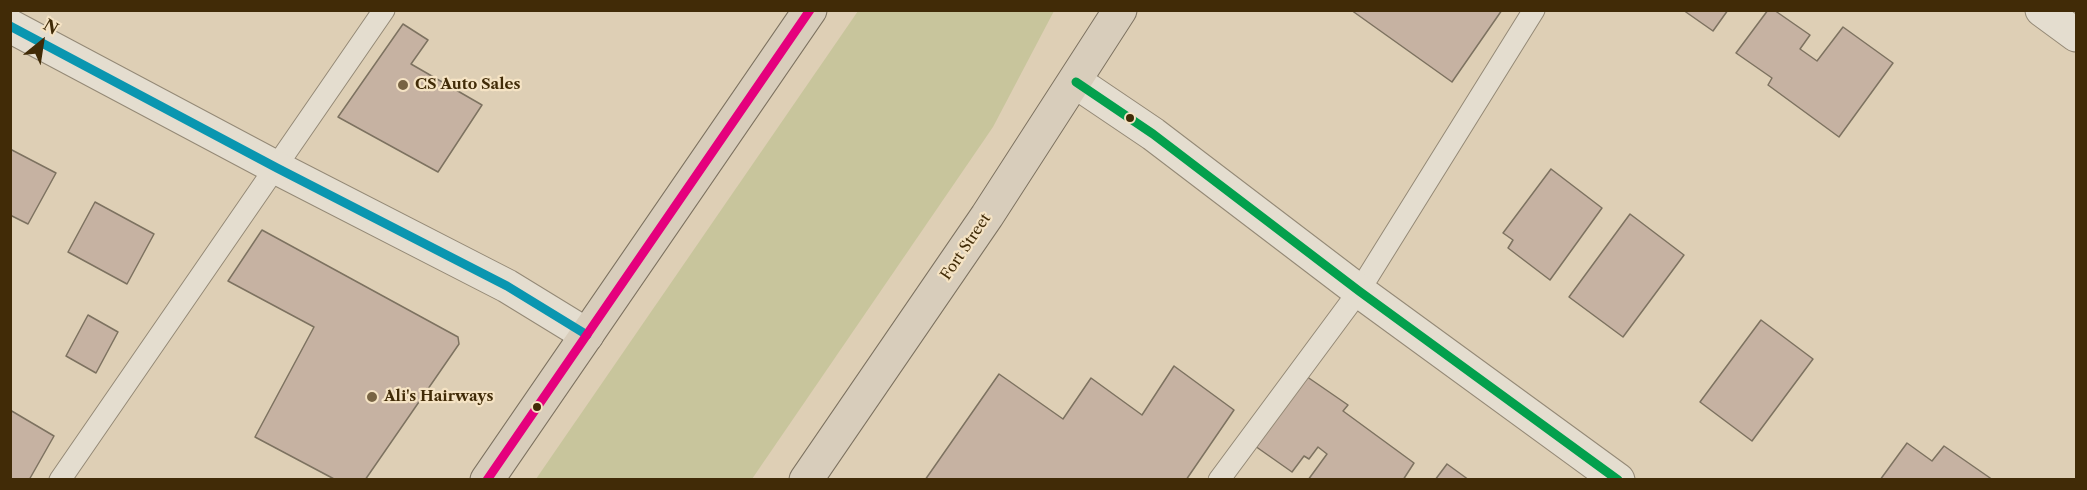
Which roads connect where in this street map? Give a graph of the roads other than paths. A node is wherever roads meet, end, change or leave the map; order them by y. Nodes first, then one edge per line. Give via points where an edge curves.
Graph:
1 (384, 10) edge
2 (810, 10) edge
3 (1120, 10) edge
4 (1534, 10) edge
5 (2042, 10) edge
6 (10, 26) edge
7 (2076, 35) edge
8 (1076, 82) junction
9 (277, 168) junction
10 (1359, 291) junction
11 (587, 335) junction
12 (60, 480) edge
13 (487, 480) edge
14 (806, 480) edge
15 (1219, 480) edge
16 (1618, 480) edge

1 - 9 lane
2 - 11 main road
3 - 8 main road, Fort Street
4 - 10 lane
5 - 7 street
6 - 9 street
8 - 10 street via 1153,134
8 - 14 main road, Fort Street
9 - 11 street via 507,286
9 - 12 lane
10 - 15 lane
10 - 16 street
11 - 13 main road

